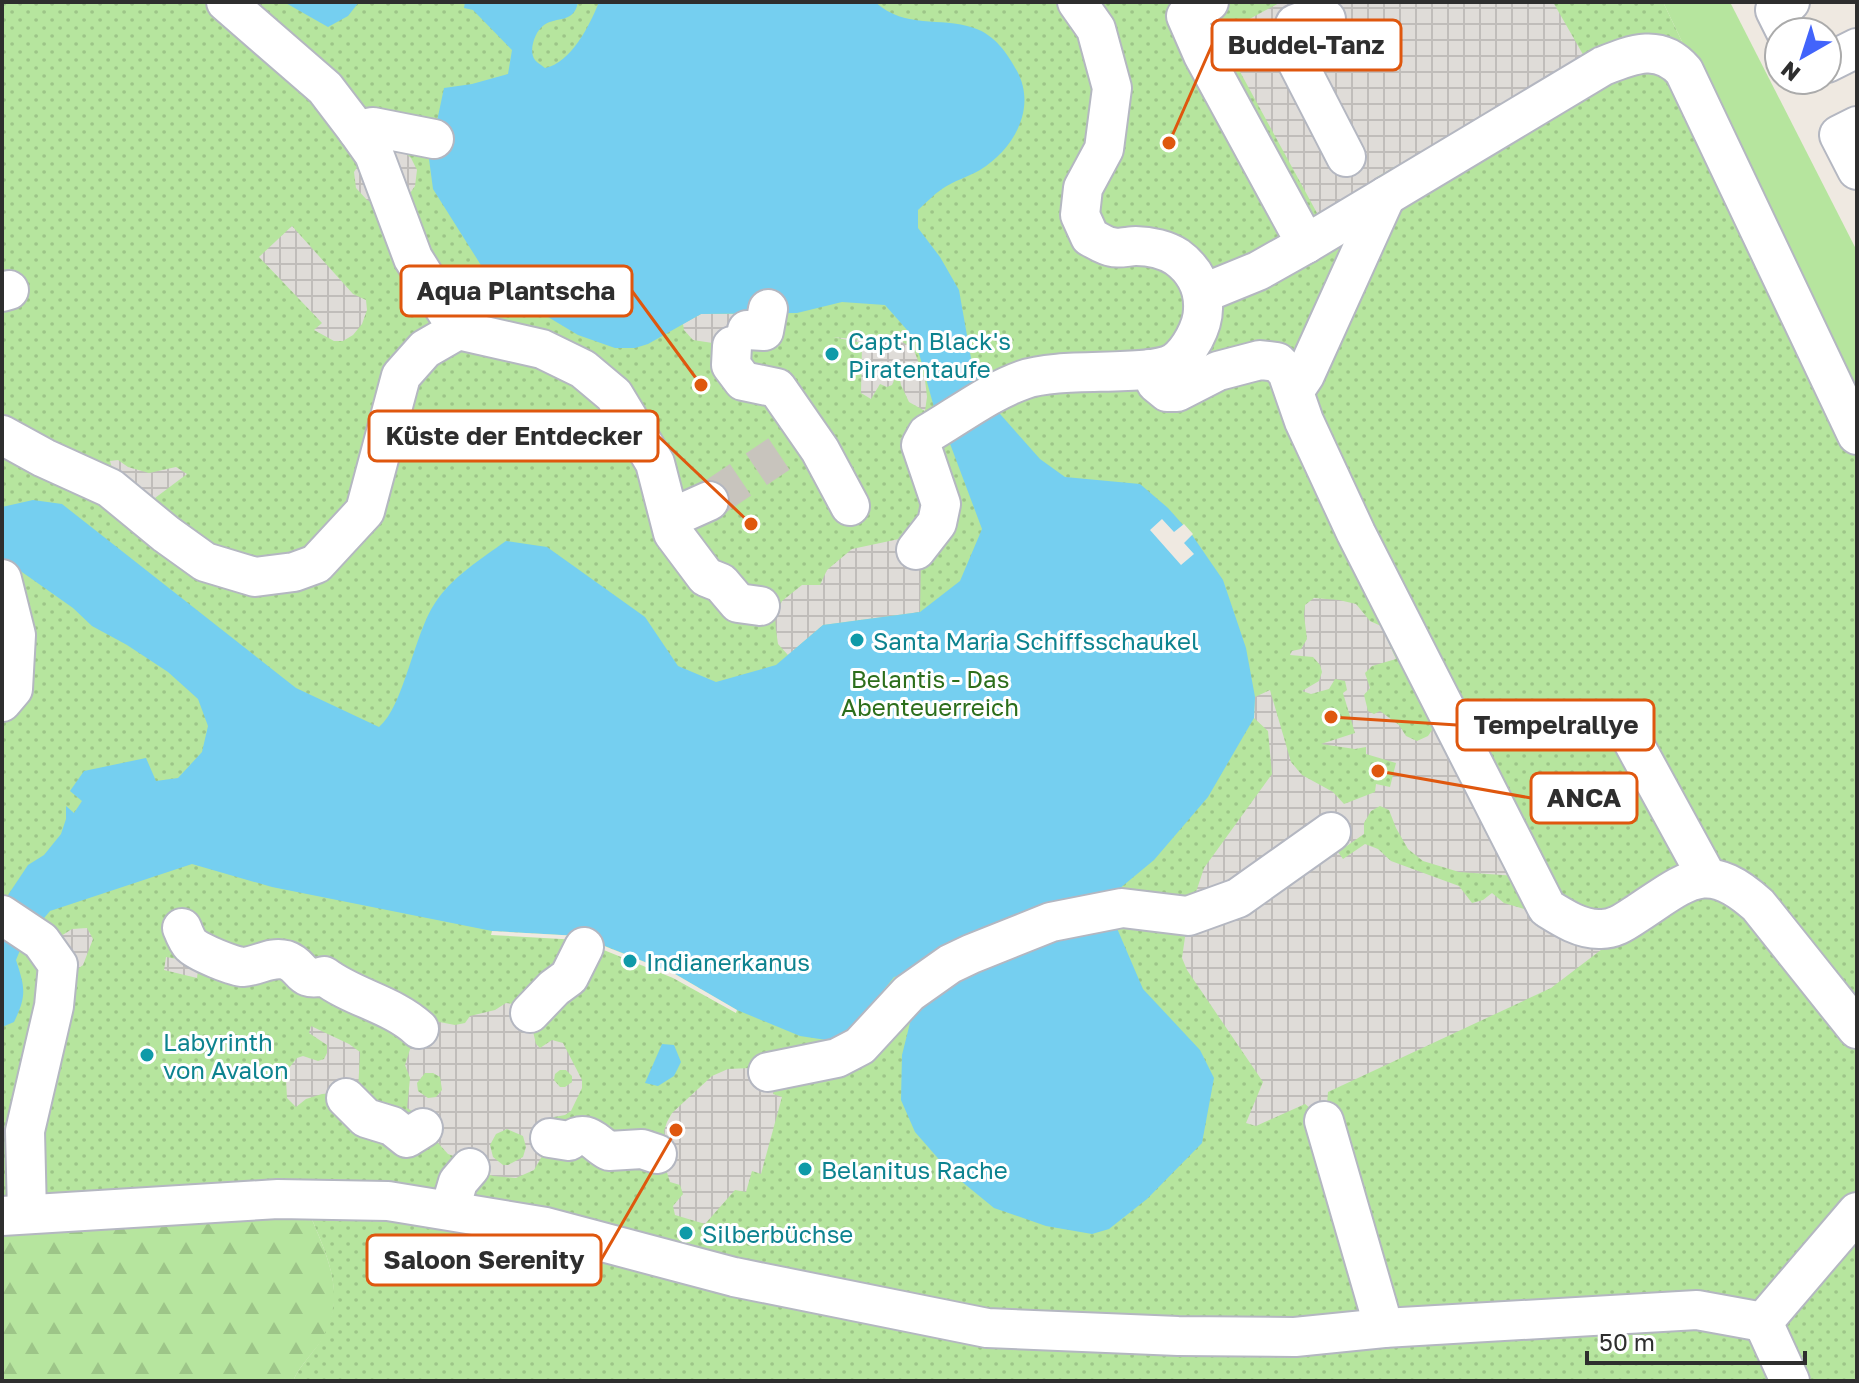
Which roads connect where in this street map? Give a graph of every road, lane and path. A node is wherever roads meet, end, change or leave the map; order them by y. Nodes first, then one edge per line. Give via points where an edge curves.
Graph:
1 (226, 2) edge
2 (1077, 2) edge
3 (1209, 2) edge
4 (1790, 2) edge
5 (1778, 16) edge
6 (1326, 19) dead end
7 (1857, 126) edge
8 (357, 130) junction
9 (434, 139) dead end
10 (1346, 157) dead end
11 (1857, 170) edge
12 (1386, 196) junction
13 (1306, 244) junction
14 (1204, 293) junction
15 (753, 329) dead end
16 (458, 330) junction
17 (1150, 369) junction
18 (1295, 390) junction
19 (2, 435) edge
20 (1857, 435) edge
21 (709, 501) tunnel mouth
22 (850, 506) dead end
23 (671, 518) junction
24 (916, 550) dead end
25 (2, 580) edge
26 (760, 606) dead end
27 (2, 702) edge
28 (1632, 740) dead end
29 (1331, 832) dead end
30 (1707, 877) junction
31 (2, 915) edge
32 (182, 928) dead end
33 (584, 947) dead end
34 (530, 1013) dead end
35 (419, 1029) dead end
36 (1857, 1029) edge
37 (768, 1072) dead end
38 (346, 1098) dead end
39 (1324, 1121) dead end
40 (423, 1128) dead end
41 (550, 1138) dead end
42 (657, 1154) dead end
43 (470, 1168) dead end
44 (450, 1209) junction
45 (1857, 1212) edge
46 (14, 1215) edge
47 (1763, 1322) junction
48 (1384, 1328) junction
49 (1790, 1381) edge

1 - 8 street via 325,88
2 - 14 street via 1096,29 1112,88 1104,149 1083,188 1080,215 1090,237 1112,247 1159,249 1177,258
3 - 13 street via 1186,16
4 - 5 street via 1775,10
6 - 10 street via 1295,24 1294,56
7 - 11 street via 1839,135
8 - 9 street via 373,127
8 - 16 street via 374,154 413,258
12 - 13 street
12 - 18 street
12 - 20 street via 1603,66 1632,55 1658,53 1674,59
13 - 14 street
14 - 17 street via 1203,318 1191,343 1174,362
15 - 22 street via 731,365 743,381 777,388
16 - 19 street via 425,349 401,376 365,511 316,564 294,572 255,577 205,562 110,488
16 - 23 street via 542,349 583,369 614,395 655,463
17 - 18 street via 1156,383 1177,392 1240,364 1277,362
17 - 24 street via 1067,372 1025,380 927,434 921,445 941,504 937,523
18 - 30 street via 1356,533 1547,908 1582,926 1610,928 1678,887
21 - 23 street
23 - 26 street via 673,533 706,577 721,583 738,603
25 - 27 street via 16,635 13,689
28 - 30 street
29 - 37 street via 1238,898 1188,916 1122,908 1051,922 971,954 909,993 860,1046 837,1058
30 - 36 street via 1739,887 1758,905
31 - 46 street via 41,941 58,965
32 - 35 street via 191,945 239,968 273,958 290,961 303,975 324,976
33 - 34 street via 569,977
38 - 40 street via 366,1118 392,1126 407,1138
39 - 48 street
41 - 42 street via 592,1136 609,1151 642,1149
43 - 44 street via 458,1182
44 - 46 street via 388,1201 278,1199
44 - 48 street via 546,1227 734,1277 987,1328 1295,1337
45 - 47 street
47 - 48 street via 1697,1310
47 - 49 street

